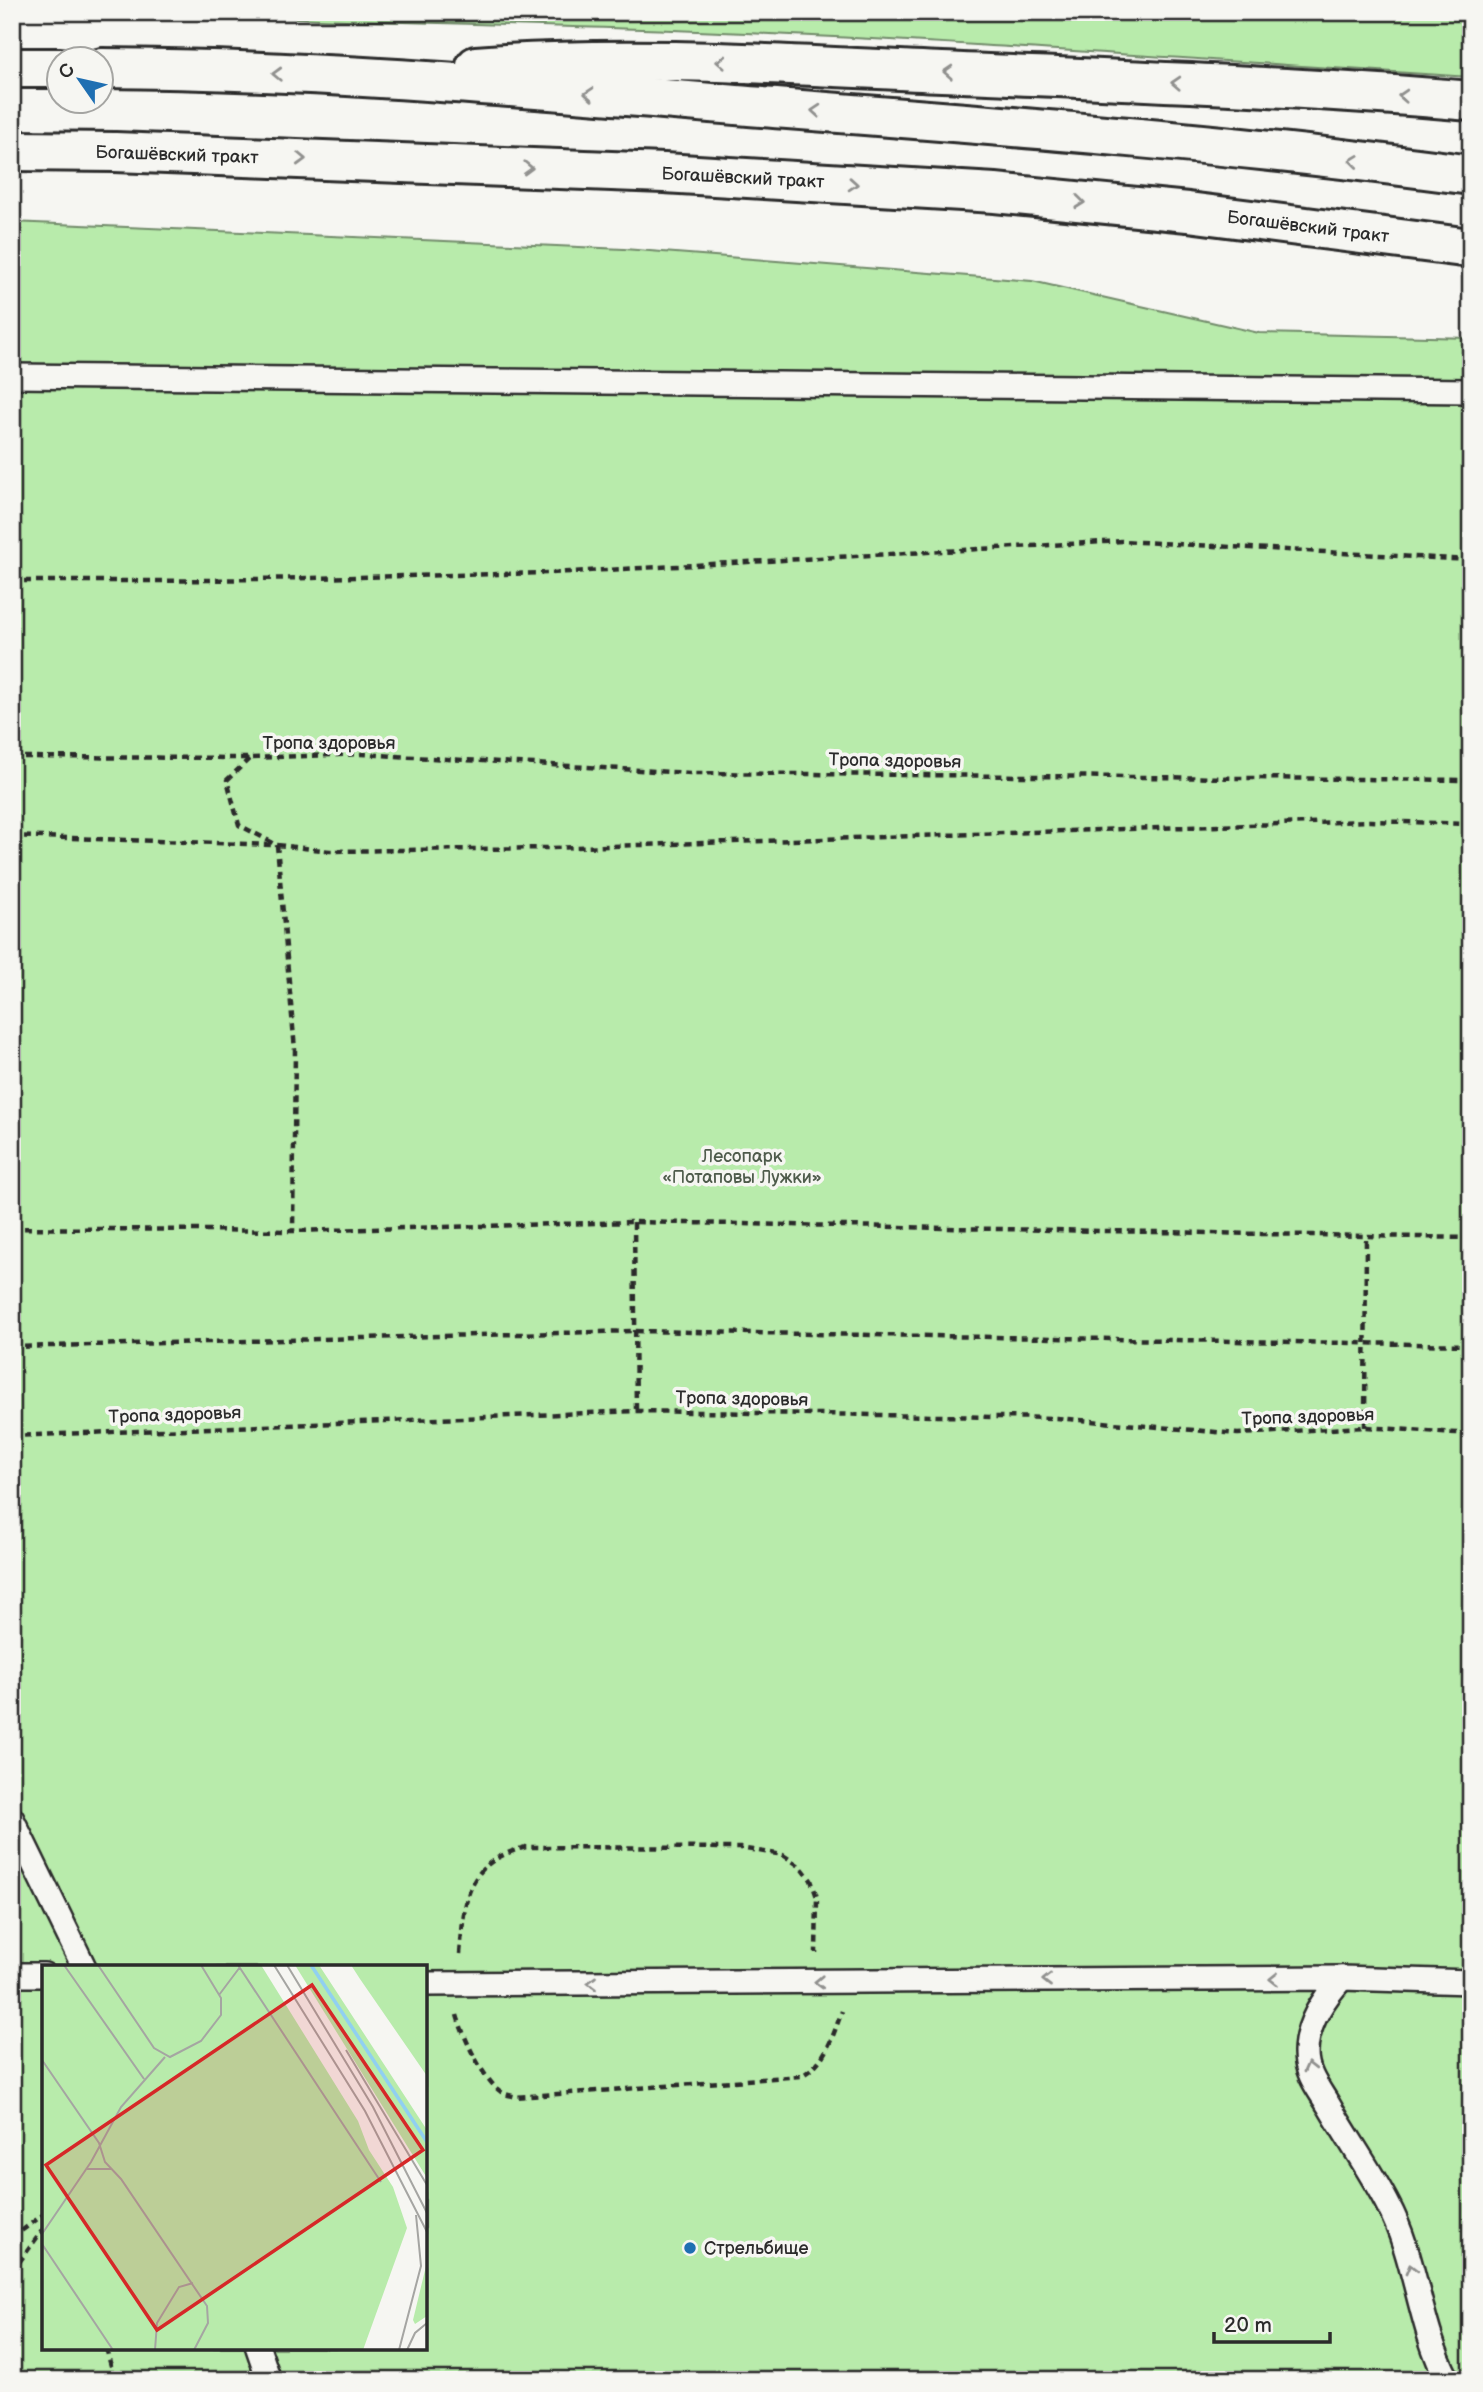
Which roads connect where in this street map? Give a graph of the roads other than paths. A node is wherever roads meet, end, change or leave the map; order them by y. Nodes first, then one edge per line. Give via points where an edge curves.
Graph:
1 (12, 68) edge
2 (46, 68) edge
3 (116, 68) edge
4 (345, 76) junction
5 (1471, 101) edge
6 (12, 151) edge
7 (1471, 176) edge
8 (1471, 248) edge
9 (12, 376) edge
10 (1471, 391) edge
11 (12, 1819) edge
12 (83, 1965) edge
13 (12, 1975) edge
14 (42, 1975) edge
15 (1342, 1978) junction
16 (1471, 1982) edge
17 (427, 1984) edge
18 (259, 2350) edge
19 (269, 2380) edge
20 (1448, 2380) edge

1 - 2 main road
4 -> 3 main road
5 -> 4 main road via 673,59 518,62
7 -> 4 main road via 1034,128
6 -> 8 main road, Богашёвский тракт via 664,173 995,193
9 - 10 street
11 - 12 street
13 - 14 street
15 - 16 street
15 -> 17 street
20 -> 15 street via 1424,2318 1401,2232 1311,2079 1308,2033 1322,2000
18 - 19 street

